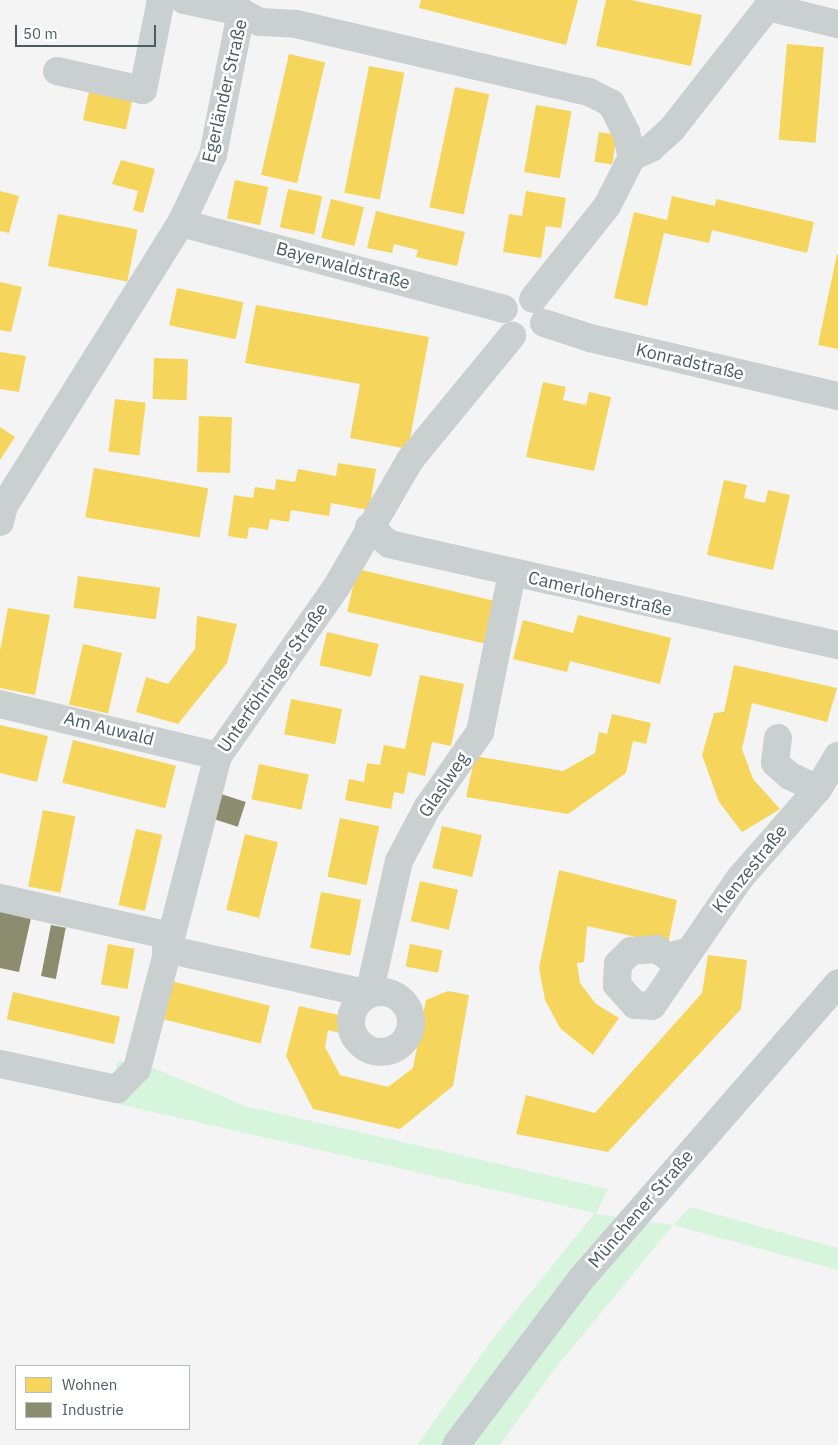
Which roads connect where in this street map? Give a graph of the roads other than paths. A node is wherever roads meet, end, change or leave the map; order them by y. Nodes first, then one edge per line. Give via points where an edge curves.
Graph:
1 (161, 0) edge
2 (184, 0) edge
3 (770, 4) edge
4 (241, 12) junction
5 (838, 24) edge
6 (57, 71) dead end
7 (632, 157) junction
8 (181, 223) junction
9 (504, 309) junction
10 (538, 311) junction
11 (512, 336) junction
12 (838, 396) edge
13 (0, 522) edge
14 (369, 527) junction
15 (512, 574) junction
16 (838, 645) edge
17 (0, 704) edge
18 (778, 738) dead end
19 (218, 756) junction
20 (838, 756) edge
21 (818, 789) junction
22 (0, 898) edge
23 (168, 942) junction
24 (686, 952) dead end
25 (838, 983) edge
26 (0, 1064) edge
27 (456, 1445) edge

1 - 6 street via 143,90
2 - 4 street
3 - 5 street
3 - 7 street via 672,129 651,148
4 - 7 street, Egerländer Straße via 260,22 296,24 589,92 611,103 626,132
4 - 8 street, Egerländer Straße via 213,155
7 - 10 street via 607,206
8 - 9 street, Bayerwaldstraße
8 - 13 street, Egerländer Straße via 4,506
9 - 10 street via 520,297
9 - 11 street via 504,327
10 - 11 street via 531,338
10 - 12 street, Konradstraße via 590,338
11 - 14 street, Unterföhringer Straße via 410,460
14 - 15 street, Camerloherstraße via 389,544
14 - 19 street, Unterföhringer Straße via 336,586
15 - 16 street, Camerloherstraße
15 - 23 street, Glaslweg via 480,732 427,808 399,861 369,994
17 - 19 street, Am Auwald
18 - 21 street via 776,763 790,776
19 - 23 street, Unterföhringer Straße
20 - 21 street, Klenzestraße
21 - 24 street, Klenzestraße via 740,878
22 - 23 street, Glaslweg
23 - 26 street, Unterföhringer Straße via 137,1069 117,1089
25 - 27 main road, Münchener Straße via 581,1279

